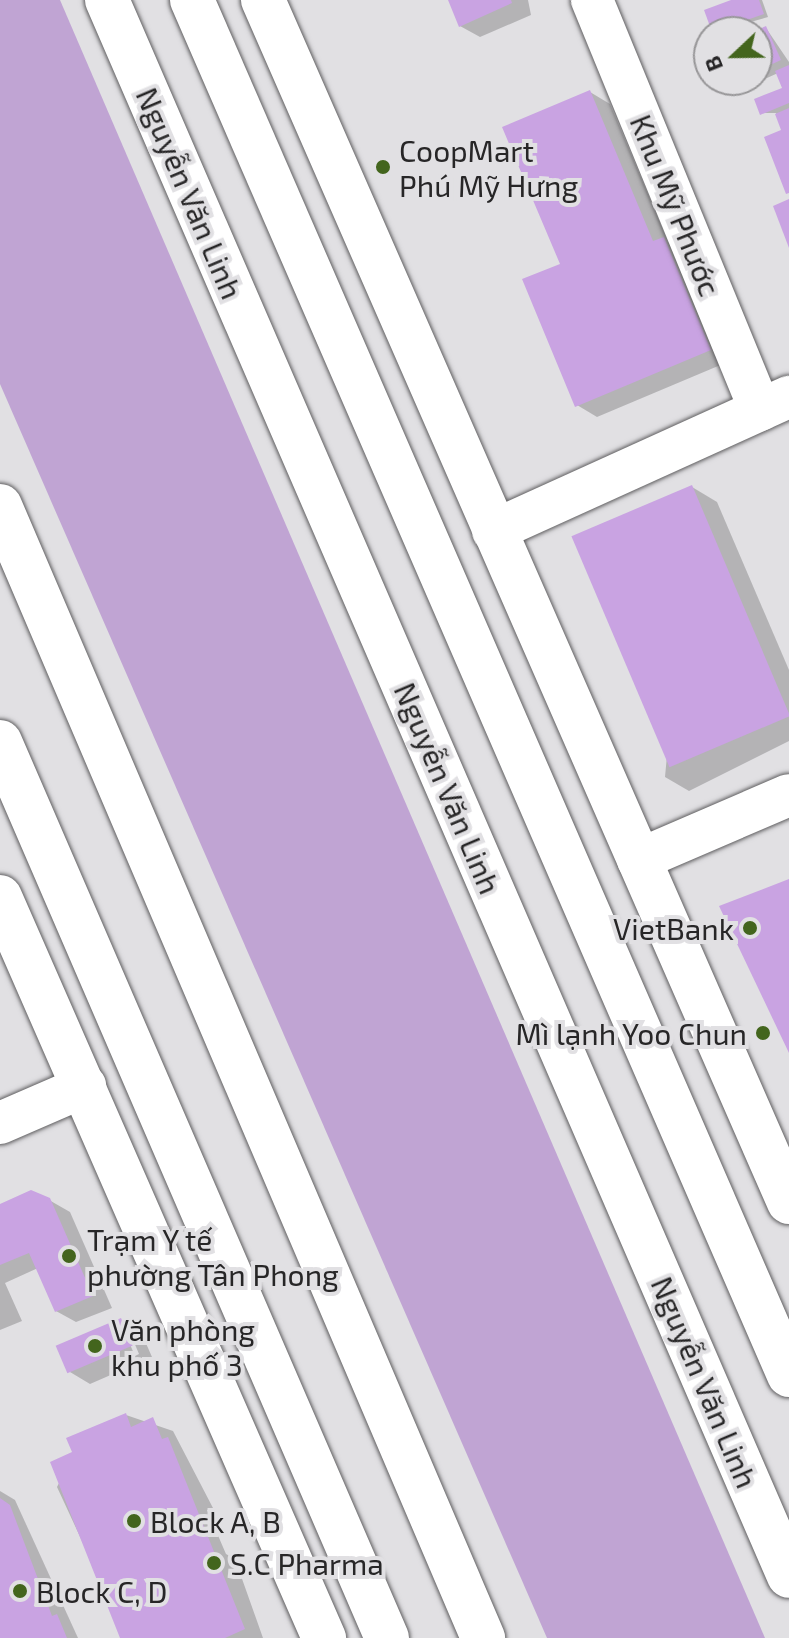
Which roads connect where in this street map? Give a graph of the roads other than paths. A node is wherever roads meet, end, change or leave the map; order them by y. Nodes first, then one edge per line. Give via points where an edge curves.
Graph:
1 (107, 0) edge
2 (192, 0) edge
3 (263, 0) edge
4 (592, 0) edge
5 (774, 404) edge
6 (0, 506) edge
7 (493, 531) junction
8 (0, 742) edge
9 (789, 795) edge
10 (638, 860) junction
11 (0, 897) edge
12 (139, 1062) junction
13 (85, 1086) junction
14 (0, 1123) edge
15 (789, 1202) edge
16 (789, 1375) edge
17 (789, 1576) edge
18 (382, 1626) edge
19 (323, 1637) edge
20 (483, 1638) edge

1 - 17 main road, Nguyễn Văn Linh
2 - 16 main road
3 - 7 main road
4 - 5 street, Khu Mỹ Phước
5 - 7 street, Khu Mỹ Phước
6 - 20 main road
7 - 10 main road
8 - 12 main road
9 - 10 street
10 - 15 main road
11 - 13 main road
12 - 13 main road
12 - 18 main road
13 - 14 street
13 - 19 main road
18 - 19 main road

